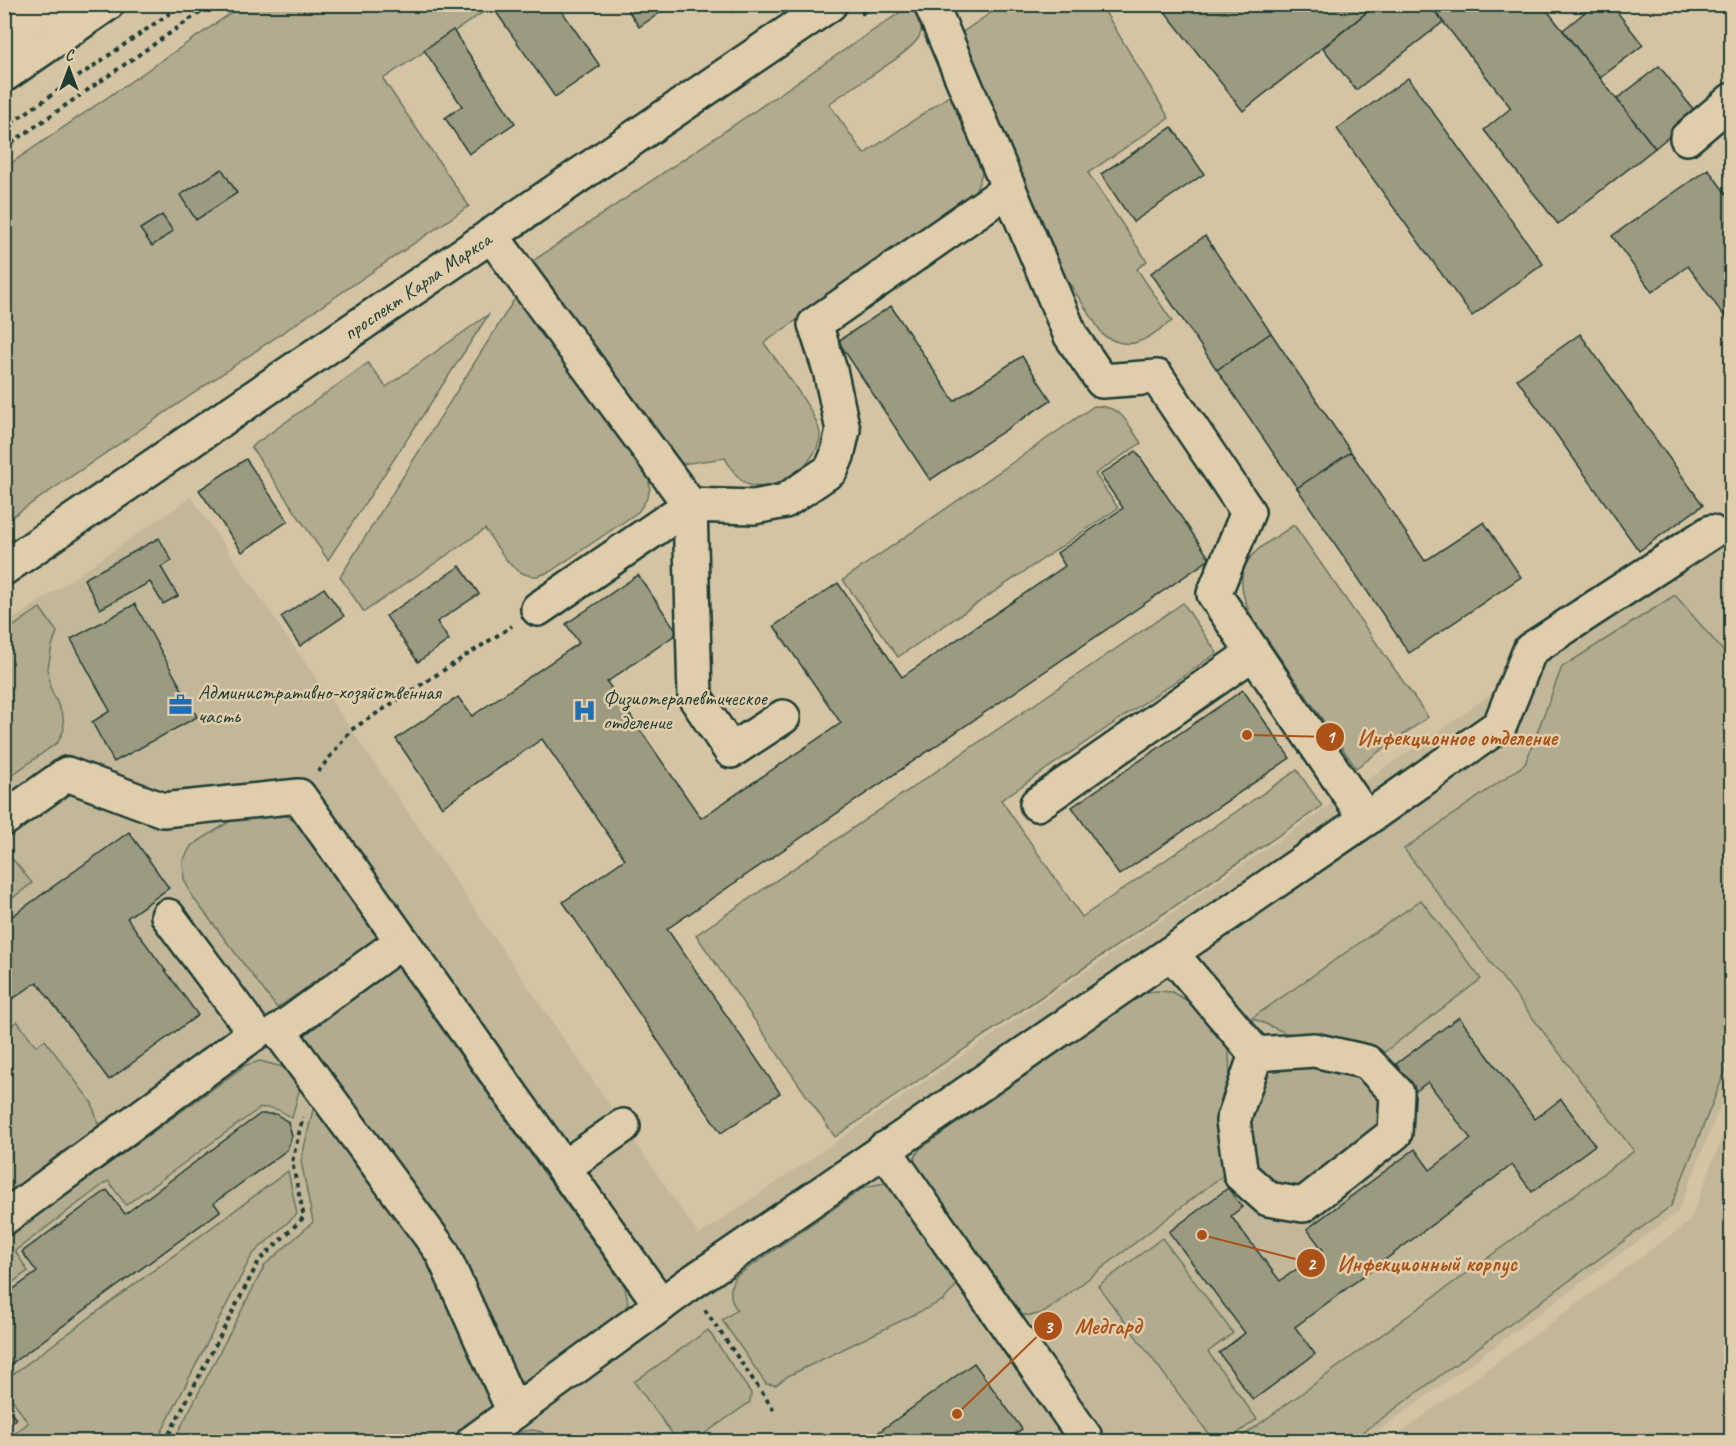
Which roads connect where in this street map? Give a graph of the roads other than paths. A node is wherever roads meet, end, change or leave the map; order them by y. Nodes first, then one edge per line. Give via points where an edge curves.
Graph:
1 (52, 4) edge
2 (107, 4) edge
3 (830, 4) edge
4 (931, 4) edge
5 (4, 37) edge
6 (4, 75) edge
7 (1731, 100) edge
8 (1687, 138) dead end
9 (1009, 189) junction
10 (491, 235) junction
11 (690, 506) junction
12 (1711, 532) dead end
13 (4, 568) edge
14 (538, 609) road end
15 (1253, 653) junction
16 (783, 717) dead end
17 (1037, 804) dead end
18 (4, 819) edge
19 (1366, 819) junction
20 (168, 916) dead end
21 (402, 941) junction
22 (1171, 953) junction
23 (267, 1032) junction
24 (1256, 1054) junction
25 (623, 1126) dead end
26 (884, 1149) junction
27 (563, 1168) junction
28 (4, 1218) edge
29 (661, 1305) junction
30 (514, 1412) junction
31 (1084, 1440) edge
32 (473, 1442) edge

1 - 5 street
2 - 6 street
3 - 10 street, проспект Карла Маркса
4 - 9 street
7 - 8 street
9 - 11 street via 815,324 843,430 831,470 785,501 754,507
9 - 15 street via 1071,336 1101,381 1157,376 1248,513 1214,594
10 - 11 street
10 - 13 street, проспект Карла Маркса
11 - 14 street
11 - 16 street via 695,697 731,751
12 - 19 street via 1530,650 1500,725
15 - 17 street
15 - 19 street
18 - 21 street via 67,774 163,810 299,796
19 - 22 street
20 - 23 street
21 - 23 street
21 - 27 street
22 - 24 street
22 - 26 street
23 - 28 street
23 - 30 street via 312,1076 442,1252
24 - 24 street via 1233,1121 1241,1174 1268,1199 1304,1205 1395,1133 1397,1093 1367,1062 1314,1050
25 - 27 street
26 - 29 street
26 - 31 street
27 - 29 street
29 - 30 street
30 - 32 street

